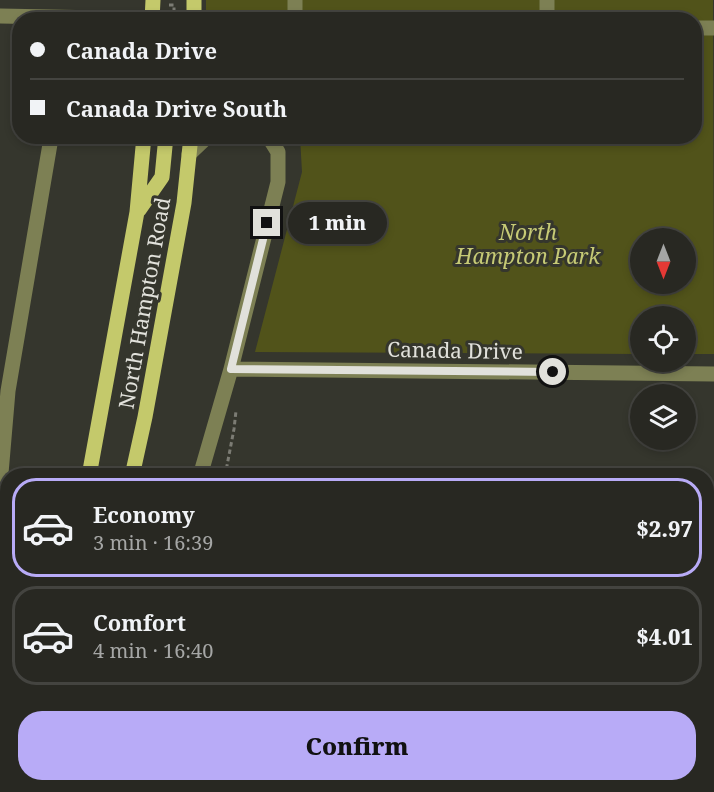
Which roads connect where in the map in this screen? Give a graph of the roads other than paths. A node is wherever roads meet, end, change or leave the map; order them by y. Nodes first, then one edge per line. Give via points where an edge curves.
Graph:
1 (50, 144) edge
2 (143, 144) edge
3 (165, 144) edge
4 (190, 144) edge
5 (200, 144) edge
6 (273, 144) edge
7 (189, 154) junction
8 (137, 212) junction
9 (231, 369) junction
10 (714, 374) edge
11 (4, 391) edge
12 (1, 468) edge
13 (91, 468) edge
14 (134, 468) edge
15 (202, 468) edge

1 - 11 street
2 - 8 main road, North Hampton Road
3 - 8 main road via 162,177
4 - 7 main road, North Hampton Road
5 - 7 street
6 - 9 street via 278,152 278,182
7 - 14 main road, North Hampton Road via 184,203
8 - 13 main road, North Hampton Road
9 - 10 street, Canada Drive
9 - 15 street
11 - 12 street

